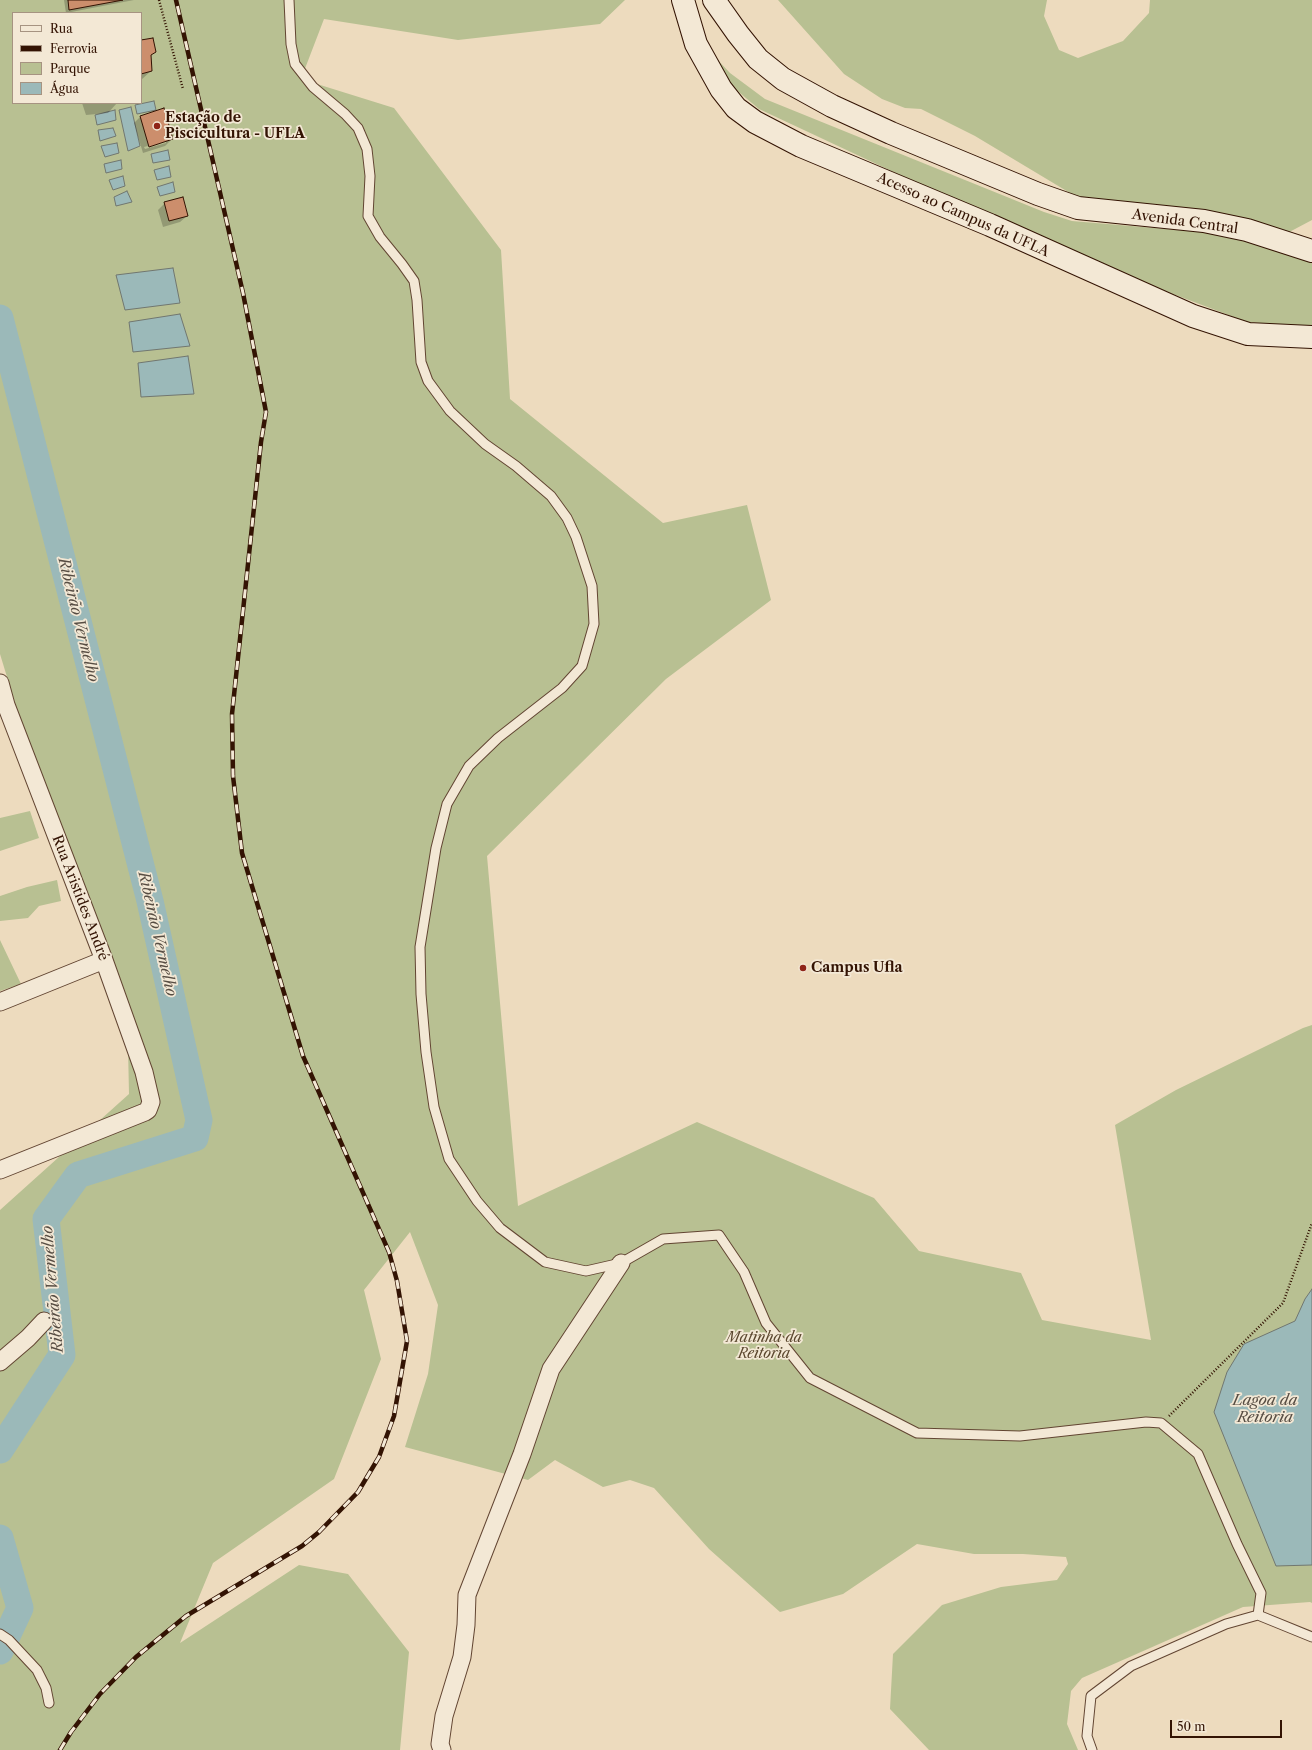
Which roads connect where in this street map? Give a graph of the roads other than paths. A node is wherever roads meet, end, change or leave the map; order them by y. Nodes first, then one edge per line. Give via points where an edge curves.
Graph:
1 (289, 0) edge
2 (683, 0) edge
3 (714, 0) edge
4 (1312, 251) edge
5 (1312, 337) edge
6 (0, 684) edge
7 (3, 705) edge
8 (104, 960) junction
9 (0, 1002) edge
10 (0, 1170) edge
11 (621, 1262) junction
12 (44, 1321) dead end
13 (0, 1362) edge
14 (1258, 1616) junction
15 (0, 1634) edge
16 (1312, 1637) edge
17 (49, 1702) dead end
18 (442, 1750) edge
19 (1092, 1750) edge

1 - 11 lane via 291,44 295,64 313,87 358,128 367,149 370,176 368,216 380,237 414,281 421,362 428,381 450,411 485,444 551,496 567,518 576,537 592,586 594,624 582,666 562,688 498,738 469,766 447,804 436,848 421,940 421,994 434,1107 449,1159 477,1201 500,1228 545,1262 586,1271
2 - 5 street, Acesso ao Campus da UFLA via 696,44 721,89 736,108 754,122 801,146 990,225 1192,316 1248,334
3 - 4 street, Avenida Central via 758,59 783,79 832,106 891,133 1078,208 1204,221 1247,230
6 - 7 street, Rua Aristides André
7 - 8 street, Rua Aristides André
8 - 9 street
8 - 10 street, Rua Aristides André via 150,1093 151,1102 148,1110
11 - 14 lane via 663,1238 719,1235 744,1272 766,1323 810,1378 917,1433 1020,1436 1146,1422 1161,1423 1198,1454 1261,1593
11 - 18 street via 552,1369 467,1595 462,1657 444,1716 440,1744
12 - 13 street
14 - 16 lane
14 - 19 lane via 1226,1624 1131,1666 1091,1696 1087,1736
15 - 17 lane via 38,1670

